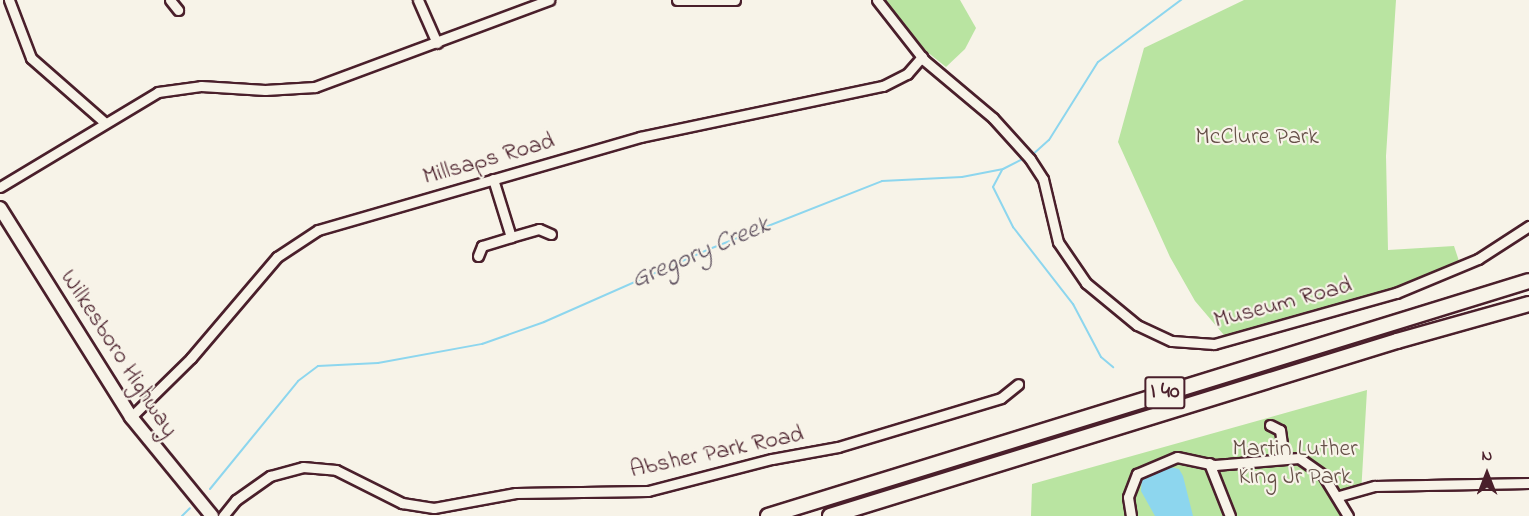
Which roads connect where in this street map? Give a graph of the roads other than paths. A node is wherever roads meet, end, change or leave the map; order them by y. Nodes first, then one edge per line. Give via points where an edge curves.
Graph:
1 (9, 0) edge
2 (170, 0) edge
3 (418, 0) edge
4 (549, 0) edge
5 (677, 0) edge
6 (735, 0) edge
7 (877, 0) edge
8 (178, 10) dead end
9 (437, 43) junction
10 (922, 57) junction
11 (104, 122) junction
12 (493, 179) junction
13 (0, 187) edge
14 (0, 209) edge
15 (1529, 226) edge
16 (551, 234) dead end
17 (511, 237) junction
18 (478, 256) dead end
19 (1529, 281) edge
20 (1529, 304) edge
21 (1018, 384) dead end
22 (131, 417) junction
23 (1270, 425) dead end
24 (1284, 458) junction
25 (1209, 463) junction
26 (1529, 483) edge
27 (1339, 496) junction
28 (801, 506) junction
29 (212, 516) edge
30 (223, 516) edge
31 (762, 516) edge
32 (768, 516) edge
33 (830, 516) edge
34 (1131, 516) edge
35 (1230, 516) edge
36 (1348, 516) edge

1 - 11 street via 31,58
2 - 8 street
3 - 9 street
4 - 9 street
5 - 6 street
7 - 10 street, Museum Road
9 - 11 street via 315,87 171,88
10 - 12 street, Millsaps Road via 907,74 883,86 640,137
10 - 15 street, Museum Road via 993,118 1027,155 1044,179 1058,242 1086,283 1137,325 1172,341 1193,345 1235,340 1438,278 1478,259
11 - 13 street
12 - 17 street
12 - 22 street, Millsaps Road via 328,226 296,241 277,257 185,364
14 - 22 main road, Wilkesboro Highway
16 - 17 street via 539,229
17 - 18 street via 482,246
19 - 28 highway, I 40
20 - 33 highway, I 40 via 1386,344
21 - 30 street, Absher Park Road via 1001,398 838,447 772,459 648,491 516,493 434,508 402,503 336,470 303,467 270,476 236,500
22 - 29 main road, Wilkesboro Highway
23 - 24 street via 1280,430
24 - 25 street
24 - 27 street via 1310,462
25 - 34 street via 1177,457 1143,469 1128,496
25 - 35 street
26 - 27 street via 1375,486
27 - 36 street
28 - 31 highway
28 - 32 highway, I 40

